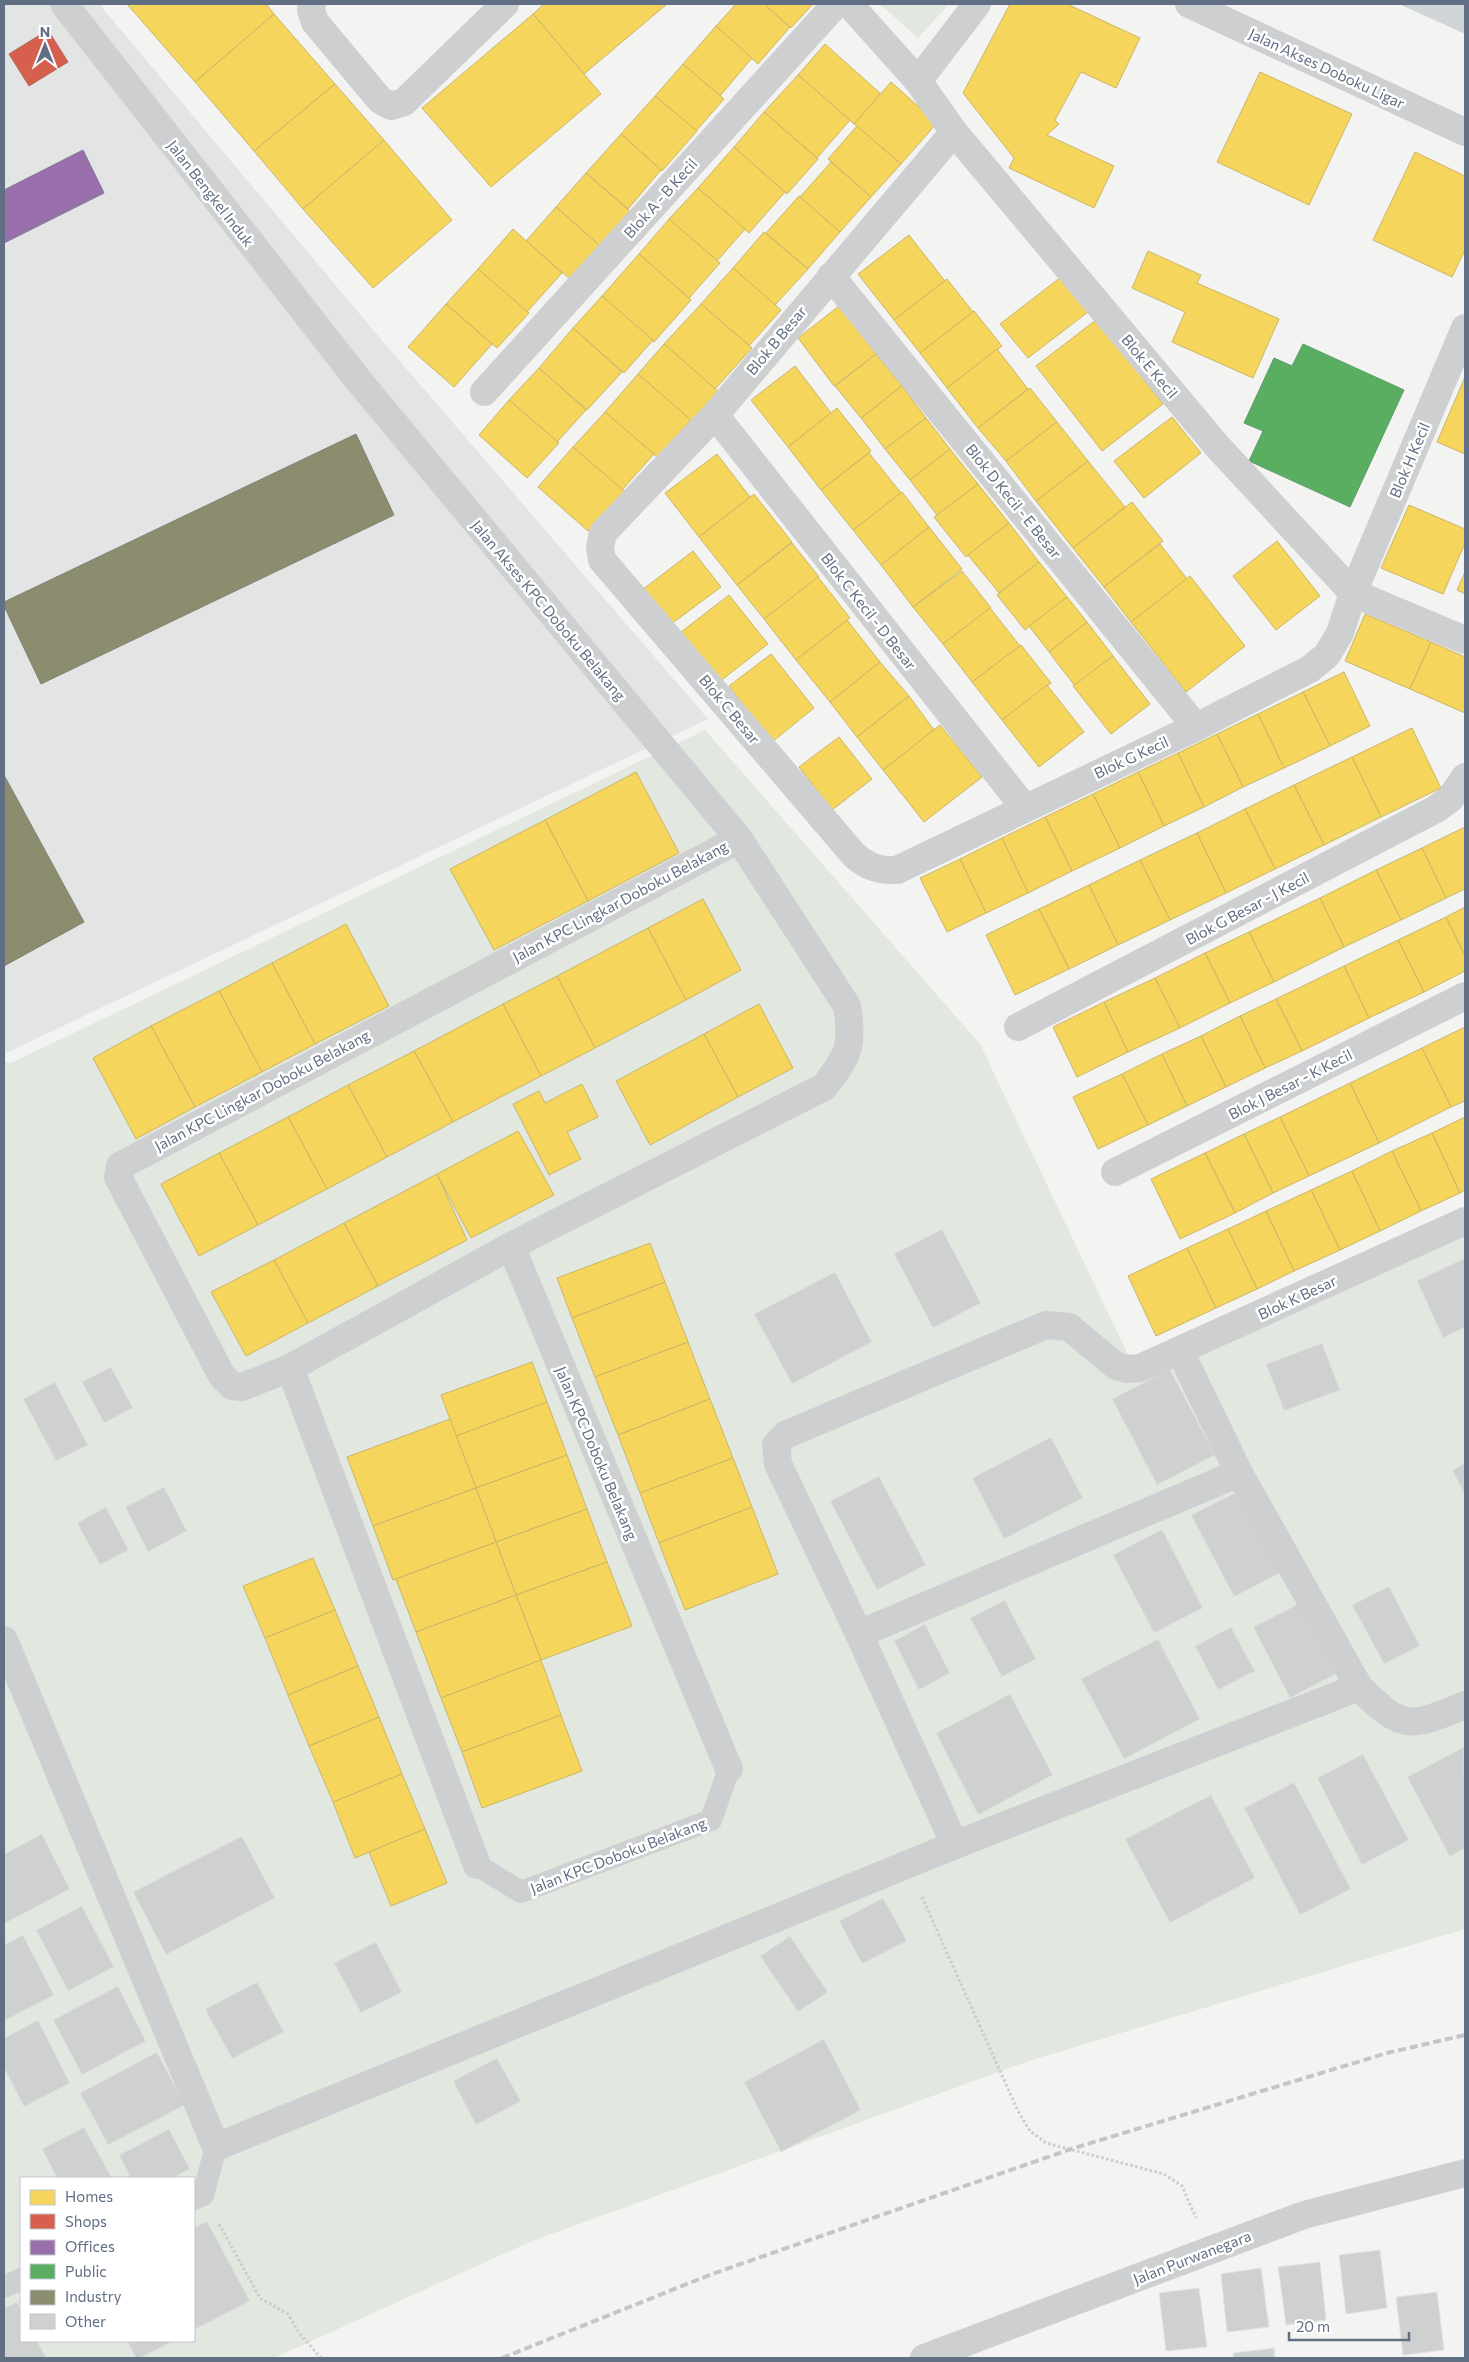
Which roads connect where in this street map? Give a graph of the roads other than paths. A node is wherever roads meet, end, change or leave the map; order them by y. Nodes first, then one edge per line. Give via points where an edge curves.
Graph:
1 (64, 4) edge
2 (312, 4) edge
3 (505, 4) edge
4 (836, 4) edge
5 (849, 4) edge
6 (977, 4) edge
7 (1189, 4) edge
8 (918, 81) junction
9 (954, 132) junction
10 (1465, 132) edge
11 (832, 276) junction
12 (1465, 328) edge
13 (359, 381) joint
14 (484, 392) dead end
15 (715, 415) junction
16 (600, 547) joint
17 (1353, 592) junction
18 (1465, 640) edge
19 (1196, 727) junction
20 (1465, 777) edge
21 (1024, 807) junction
22 (738, 839) junction
23 (867, 866) joint
24 (1465, 996) edge
25 (1018, 1027) dead end
26 (1115, 1172) dead end
27 (1465, 1220) edge
28 (511, 1246) junction
29 (1180, 1351) junction
30 (290, 1368) junction
31 (1239, 1473) junction
32 (859, 1634) junction
33 (4, 1640) edge
34 (9, 1668) edge
35 (1359, 1687) junction
36 (1465, 1705) edge
37 (728, 1769) joint
38 (955, 1845) junction
39 (477, 1865) joint
40 (216, 2147) junction
41 (1465, 2173) edge
42 (198, 2197) edge
43 (20, 2279) edge
44 (4, 2287) edge
45 (924, 2358) edge

1 - 13 street, Jalan Bengkel Induk
2 - 3 street via 316,22 380,100 390,106 404,102
4 - 14 street, Blok A - B Kecil
5 - 8 street, Blok E Kecil
6 - 8 street
7 - 10 street, Jalan Akses Doboku Ligar
8 - 9 street, Blok E Kecil
9 - 11 street, Blok B Besar
9 - 17 street, Blok E Kecil via 1217,446
11 - 15 street, Blok B Besar
11 - 19 street, Blok D Kecil - E Besar
12 - 17 street, Blok H Kecil
13 - 22 street, Jalan Akses KPC Doboku Belakang
15 - 16 street, Blok B Besar via 603,533
15 - 21 street, Blok C Kecil - D Besar
16 - 23 street, Blok C Besar via 602,560 848,848
17 - 18 street
17 - 19 street, Blok G Kecil via 1340,633 1327,655 1310,669
19 - 21 street, Blok G Kecil
20 - 25 street, Blok G Besar - J Kecil via 1450,799 1436,809
21 - 23 street, Blok G Kecil via 897,870 883,871
22 - 28 street, Jalan KPC Lingkar Doboku Belakang via 847,1006 851,1030 845,1061 824,1088
22 - 30 street, Jalan KPC Lingkar Doboku Belakang via 120,1166 118,1177 222,1376 232,1386 242,1387
24 - 26 street, Blok J Besar - K Kecil
27 - 29 street, Blok K Besar
28 - 30 street, Jalan KPC Lingkar Doboku Belakang
28 - 37 street, Jalan KPC Doboku Belakang
29 - 31 street
29 - 32 street, Blok K Besar via 1140,1368 1127,1369 1116,1366 1069,1327 1046,1325 785,1435 776,1445 778,1464
30 - 39 street, Jalan KPC Doboku Belakang
31 - 32 street
31 - 35 street
32 - 38 street
33 - 34 street
34 - 40 street
35 - 36 street via 1383,1711 1401,1721 1424,1722
35 - 38 street
37 - 39 lane, Jalan KPC Doboku Belakang via 711,1820 521,1892
38 - 40 street
40 - 42 lane
41 - 45 street, Jalan Purwanegara via 1304,2215
43 - 44 lane

